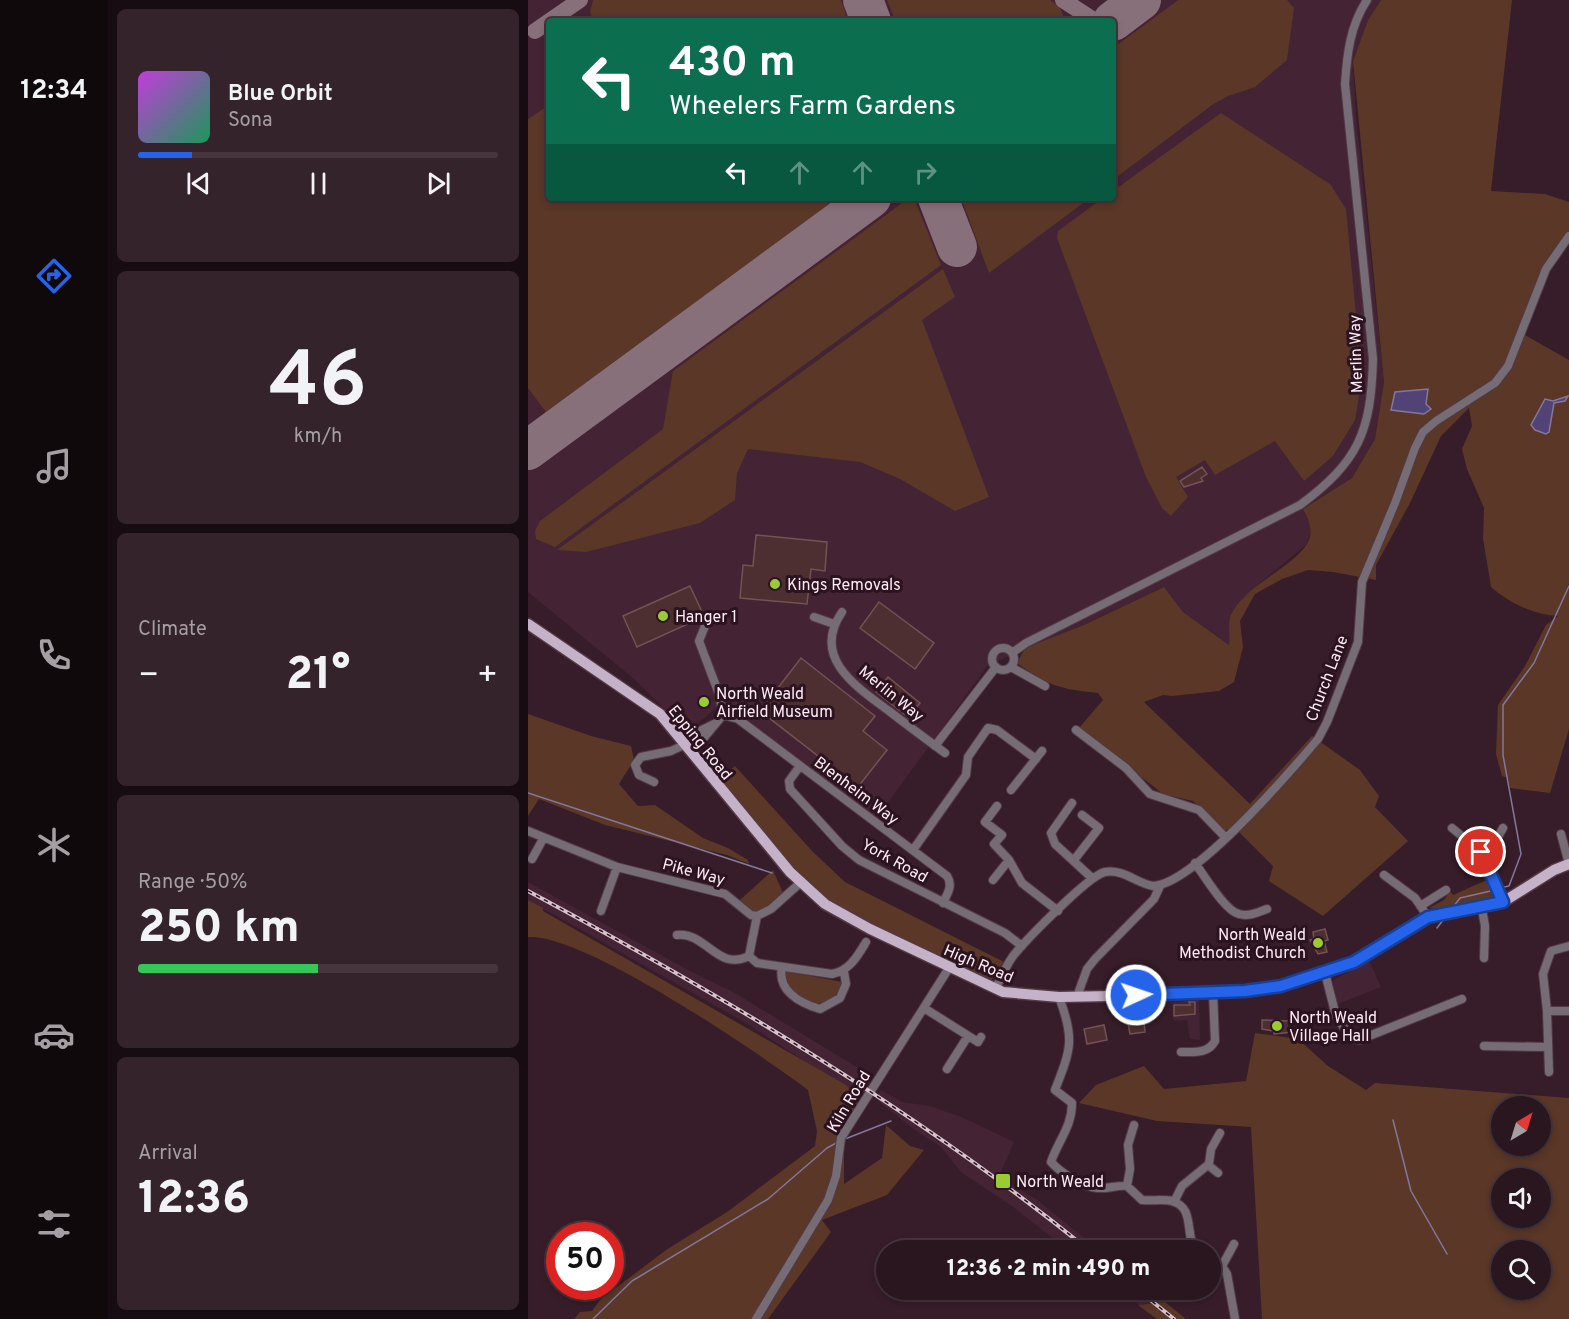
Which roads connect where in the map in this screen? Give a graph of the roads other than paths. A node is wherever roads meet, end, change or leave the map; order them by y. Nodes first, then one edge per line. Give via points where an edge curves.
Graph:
1 (1367, 0) edge
2 (1569, 236) edge
3 (842, 612) dead end
4 (709, 616) dead end
5 (814, 616) dead end
6 (528, 624) edge
7 (834, 624) junction
8 (1012, 653) junction
9 (996, 667) junction
10 (1011, 667) junction
11 (1045, 686) dead end
12 (723, 715) junction
13 (714, 724) junction
14 (1076, 730) dead end
15 (687, 745) junction
16 (935, 746) junction
17 (1042, 751) dead end
18 (945, 753) dead end
19 (1036, 759) junction
20 (797, 770) dead end
21 (654, 782) dead end
22 (1011, 790) dead end
23 (1072, 803) dead end
24 (997, 806) dead end
25 (1082, 814) dead end
26 (1452, 828) dead end
27 (1503, 828) dead end
28 (528, 831) edge
29 (1562, 834) dead end
30 (1226, 838) junction
31 (543, 839) junction
32 (913, 850) junction
33 (1484, 857) junction
34 (532, 859) dead end
35 (1009, 860) junction
36 (1074, 860) junction
37 (1195, 863) junction
38 (1569, 864) edge
39 (617, 867) junction
40 (1384, 875) dead end
41 (1092, 878) junction
42 (993, 880) dead end
43 (801, 883) junction
44 (1160, 886) junction
45 (1446, 890) dead end
46 (1503, 902) junction
47 (943, 903) junction
48 (1422, 906) junction
49 (1268, 909) dead end
50 (1482, 909) junction
51 (601, 911) dead end
52 (1058, 911) junction
53 (757, 916) junction
54 (1428, 917) junction
55 (677, 935) dead end
56 (866, 942) dead end
57 (1022, 946) junction
58 (1569, 946) edge
59 (749, 956) junction
60 (1484, 958) dead end
61 (782, 967) junction
62 (949, 968) junction
63 (844, 972) junction
64 (1325, 973) junction
65 (996, 988) junction
66 (1079, 991) dead end
67 (1213, 992) junction
68 (1059, 997) junction
69 (1462, 999) dead end
70 (924, 1008) junction
71 (1547, 1011) junction
72 (1569, 1011) edge
73 (968, 1036) junction
74 (981, 1037) dead end
75 (1484, 1046) dead end
76 (1548, 1047) junction
77 (1181, 1052) dead end
78 (947, 1069) dead end
79 (1549, 1072) dead end
80 (1134, 1125) dead end
81 (1220, 1133) dead end
82 (1208, 1165) junction
83 (1218, 1173) dead end
84 (1127, 1186) junction
85 (1174, 1202) junction
86 (1190, 1240) edge
87 (1234, 1244) dead end
88 (1222, 1266) joint
89 (756, 1319) edge
90 (1235, 1319) edge

1 - 8 street, Merlin Way via 1347,47 1345,84 1373,359 1372,396 1364,433 1347,463 1327,485 1300,505
2 - 30 street, Church Lane via 1546,269 1508,366 1495,383 1423,432 1415,448 1362,582 1358,642 1328,722 1306,754
3 - 7 street
4 - 12 street via 699,641
5 - 7 street
6 - 15 main road, Epping Road via 652,707
7 - 16 street, Merlin Way via 831,647 843,672 853,684
8 - 9 street via 1003,648 997,650 992,659
8 - 10 street
9 - 10 street
9 - 16 street
10 - 11 street
12 - 13 street
12 - 32 street, Blenheim Way via 738,719
13 - 15 street
13 - 15 street via 713,729
14 - 30 street via 1126,768 1150,794 1199,810
15 - 21 street via 641,757 635,765 639,775
15 - 43 main road, Epping Road via 734,807
16 - 18 street, Merlin Way
17 - 19 street
19 - 22 street
19 - 32 street via 997,730 988,728 968,757 966,775
20 - 47 street, York Road via 789,781 790,789 842,846 873,868
23 - 36 street via 1051,833 1055,844
24 - 35 street via 985,822 1002,835 994,844
25 - 36 street via 1099,828
26 - 33 street
27 - 33 street
28 - 31 street, Pike Way
29 - 38 street
30 - 37 street, Church Lane
31 - 34 street
31 - 39 street, Pike Way
32 - 47 street, Blenheim Way via 947,876 950,888
33 - 46 street
35 - 42 street
35 - 52 street via 1022,883
36 - 41 street
37 - 44 street, Church Lane
37 - 49 street via 1236,914
38 - 46 main road, High Road
39 - 51 street
39 - 53 street, Pike Way via 725,894
40 - 48 street
41 - 44 street via 1124,873 1146,885
41 - 52 street
43 - 53 street
43 - 62 main road, High Road via 825,904 851,919
44 - 66 street, Church Lane via 1154,899 1087,969
45 - 48 street
46 - 50 main road, High Road
47 - 57 street, York Road via 1005,933
48 - 54 street
50 - 54 main road, High Road
50 - 60 street
52 - 57 street
53 - 59 street
54 - 64 main road, High Road via 1369,954
55 - 59 street via 692,936 727,960 738,962
56 - 63 street
57 - 65 street
58 - 71 street via 1551,951 1546,958 1543,974
59 - 61 street via 757,963
61 - 63 street
61 - 63 street via 780,979 784,989 820,1009 840,998 846,984
62 - 65 main road, High Road
62 - 70 street, Kiln Road
64 - 67 main road, High Road via 1269,988
64 - 69 street via 1336,1016 1351,1038 1359,1040
65 - 68 main road, High Road via 1015,994
67 - 68 main road, High Road
67 - 77 street via 1215,1041 1202,1052
68 - 84 street via 1068,1025 1070,1049 1055,1090 1072,1103 1072,1114 1051,1162 1090,1186
70 - 73 street
70 - 89 street, Kiln Road via 841,1138 828,1200
71 - 72 street
71 - 76 street
73 - 74 street via 978,1042
73 - 78 street
75 - 76 street
76 - 79 street
80 - 84 street via 1128,1145
81 - 82 street
82 - 83 street
82 - 85 street via 1182,1186
84 - 85 street via 1142,1200
85 - 86 street via 1188,1215
87 - 88 street
88 - 90 street via 1230,1286

